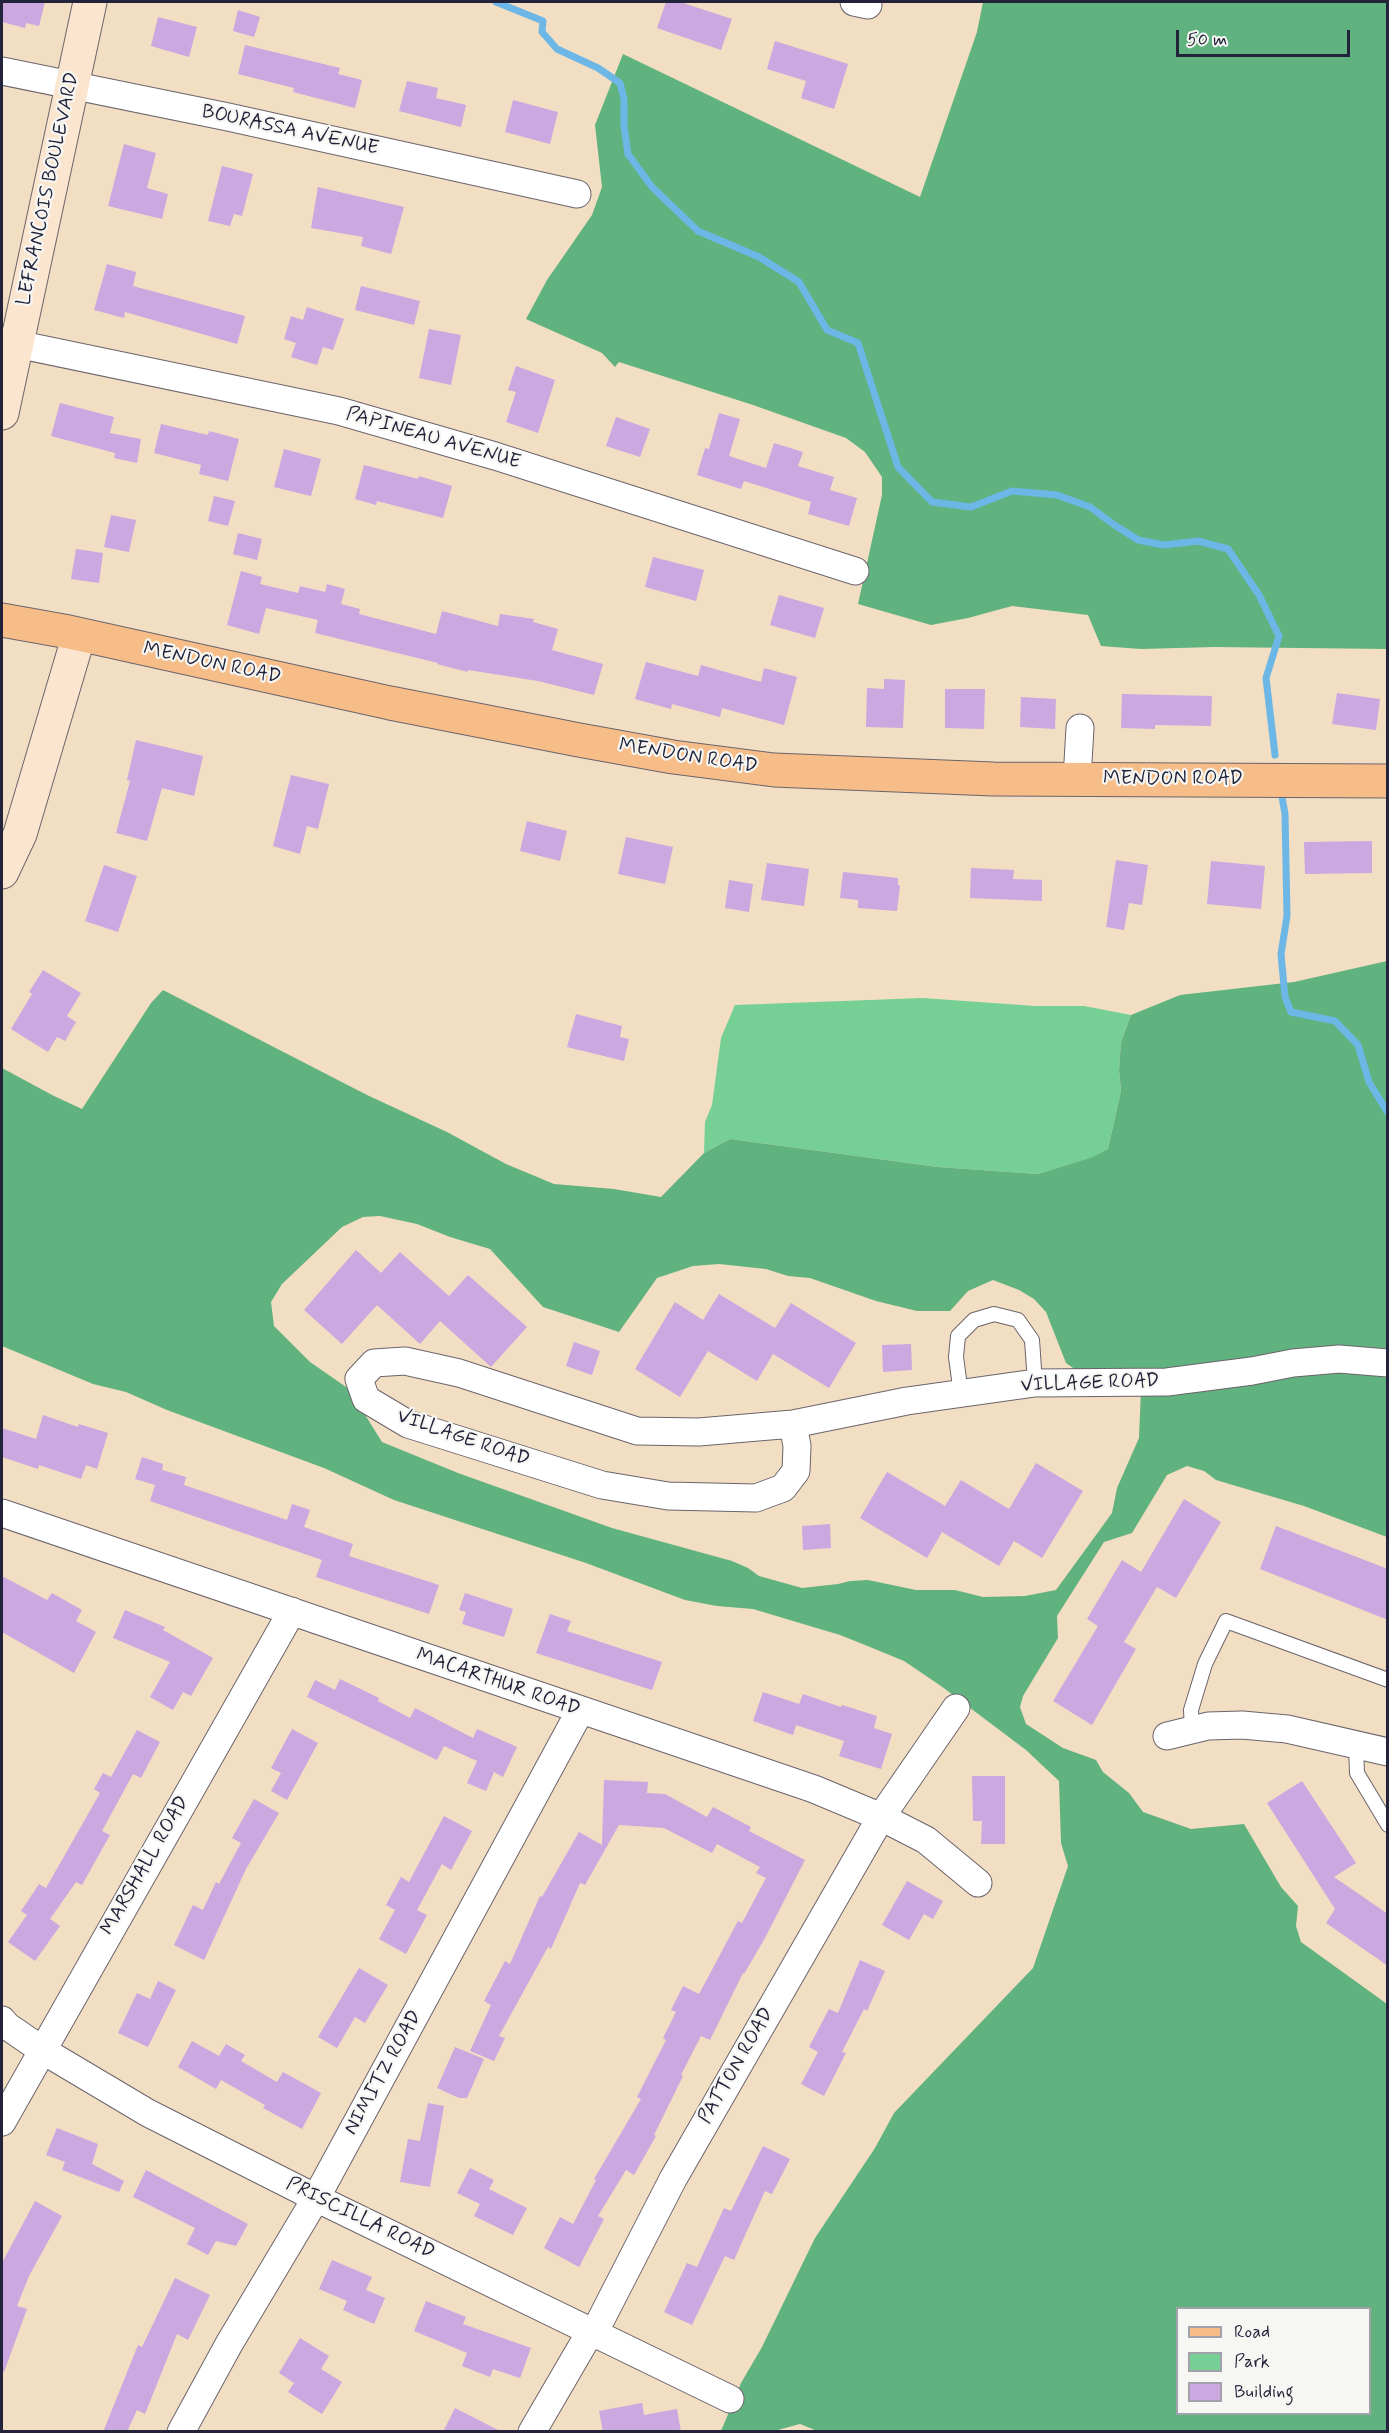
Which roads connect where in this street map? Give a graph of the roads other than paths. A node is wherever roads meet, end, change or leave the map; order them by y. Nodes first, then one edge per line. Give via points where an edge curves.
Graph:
1 (90, 2) edge
2 (2, 71) edge
3 (72, 85) junction
4 (577, 194) dead end
5 (8, 343) edge
6 (2, 413) edge
7 (855, 571) dead end
8 (2, 620) edge
9 (79, 635) junction
10 (1080, 728) dead end
11 (1077, 779) junction
12 (1388, 781) edge
13 (2, 872) edge
14 (1388, 1363) edge
15 (1035, 1383) junction
16 (961, 1394) junction
17 (793, 1424) junction
18 (2, 1513) edge
19 (292, 1611) junction
20 (1388, 1680) edge
21 (956, 1708) dead end
22 (580, 1711) junction
23 (1180, 1733) joint
24 (1356, 1744) junction
25 (1388, 1752) edge
26 (881, 1817) junction
27 (1388, 1825) edge
28 (978, 1883) dead end
29 (2, 2020) edge
30 (42, 2050) junction
31 (2, 2122) edge
32 (316, 2198) junction
33 (594, 2333) junction
34 (730, 2399) dead end
35 (181, 2432) edge
36 (532, 2432) edge

1 - 3 street, LEFRANCOIS BOULEVARD
2 - 3 street, BOURASSA AVENUE
3 - 4 street, BOURASSA AVENUE
3 - 5 street, LEFRANCOIS BOULEVARD
5 - 6 street, LEFRANCOIS BOULEVARD
5 - 7 street, PAPINEAU AVENUE via 350,414
8 - 9 main road, MENDON ROAD
9 - 11 main road, MENDON ROAD via 390,703 673,757 774,770
9 - 13 street via 20,834
10 - 11 street
11 - 12 main road, MENDON ROAD
14 - 15 street, VILLAGE ROAD via 1339,1359 1167,1382
15 - 16 street, VILLAGE ROAD
15 - 16 lane via 1032,1340 1018,1320 994,1314 974,1320 958,1336 956,1357
16 - 17 street, VILLAGE ROAD
17 - 17 street, VILLAGE ROAD via 699,1432 637,1431 459,1372 405,1361 374,1362 359,1379 366,1399 408,1424 602,1485 668,1496 756,1498 783,1488 795,1471 797,1446
18 - 19 street, MACARTHUR ROAD
19 - 22 street, MACARTHUR ROAD
19 - 30 street, MARSHALL ROAD
20 - 23 lane via 1226,1622 1205,1664
21 - 26 street, PATTON ROAD
22 - 26 street, MACARTHUR ROAD via 814,1789
22 - 32 street, NIMITZ ROAD
23 - 24 street via 1208,1726 1242,1725 1287,1729
24 - 25 street
24 - 27 lane via 1357,1773
26 - 28 street, MACARTHUR ROAD via 927,1840
26 - 33 street, PATTON ROAD via 673,2179
29 - 30 street, PRISCILLA ROAD
30 - 31 street, MARSHALL ROAD
30 - 32 street, PRISCILLA ROAD via 148,2112
32 - 33 street, PRISCILLA ROAD
32 - 35 street, NIMITZ ROAD
33 - 34 street, PRISCILLA ROAD
33 - 36 street, PATTON ROAD via 585,2341

